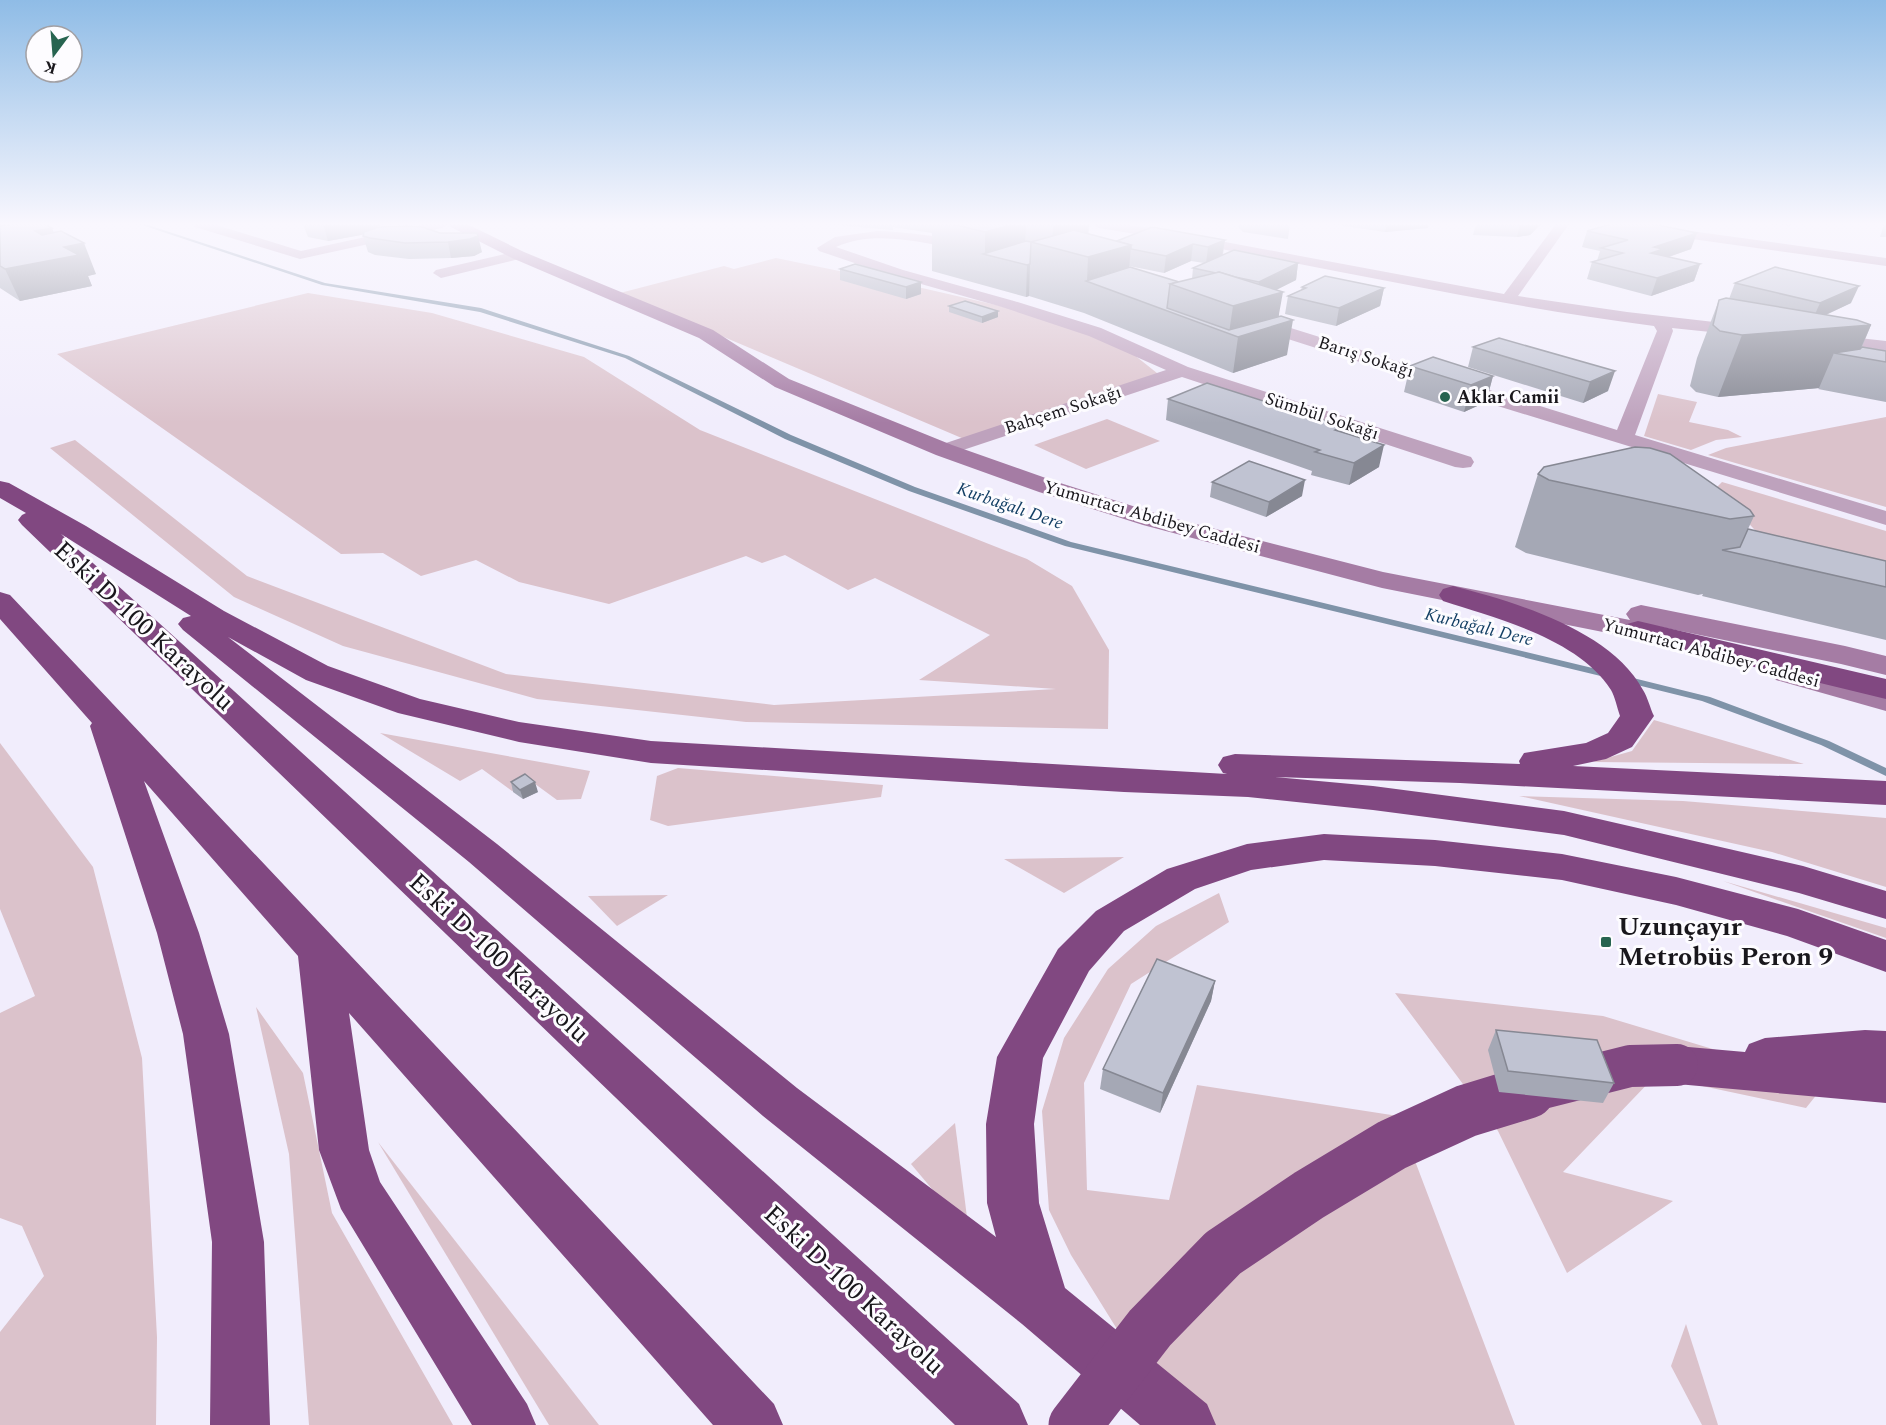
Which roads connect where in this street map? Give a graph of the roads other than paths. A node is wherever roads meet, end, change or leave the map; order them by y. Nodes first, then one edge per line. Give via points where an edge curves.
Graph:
1 (602, 290) edge
2 (960, 290) edge
3 (1488, 290) edge
4 (1514, 290) edge
5 (1511, 295) junction
6 (1242, 318) edge
7 (1662, 327) junction
8 (1886, 338) edge
9 (1886, 346) edge
10 (1747, 347) edge
11 (1182, 371) junction
12 (1624, 438) junction
13 (953, 447) junction
14 (1463, 462) dead end
15 (0, 490) edge
16 (1886, 518) edge
17 (77, 532) junction
18 (1453, 595) junction
19 (0, 601) edge
20 (1638, 630) junction
21 (1886, 666) edge
22 (1886, 689) edge
23 (1886, 701) edge
24 (102, 712) junction
25 (795, 760) junction
26 (1460, 772) junction
27 (1886, 793) edge
28 (1886, 905) edge
29 (318, 947) junction
30 (1886, 956) edge
31 (1886, 1050) edge
32 (1677, 1065) junction
33 (1886, 1083) edge
34 (1042, 1305) junction
35 (240, 1425) edge
36 (506, 1425) edge
37 (753, 1425) edge
38 (998, 1425) edge
39 (1075, 1425) edge
40 (1186, 1425) edge

1 - 13 main road, Yumurtacı Abdibey Caddesi via 706,334 782,383
2 - 11 street via 1095,332
3 - 5 street
4 - 5 street
5 - 7 street
5 - 7 street via 1763,329
6 - 12 street, Barış Sokağı
7 - 10 street
7 - 12 street
8 - 9 street via 1809,334
11 - 13 street, Bahçem Sokağı
11 - 14 street, Sümbül Sokağı
12 - 16 street, Barış Sokağı
13 - 18 main road, Yumurtacı Abdibey Caddesi via 1048,487 1152,520
13 - 21 main road via 1094,492 1233,528
15 - 17 highway
15 - 38 highway, Eski D-100 Karayolu
17 - 25 highway via 214,617 317,673 410,706 519,732 651,752
17 - 34 highway via 483,854 780,1102
18 - 20 main road, Yumurtacı Abdibey Caddesi
18 - 26 highway via 1548,627 1597,657 1621,680 1633,699 1637,716 1620,740 1594,752
19 - 24 highway
20 - 22 highway
20 - 23 main road, Yumurtacı Abdibey Caddesi
24 - 29 highway
24 - 35 highway via 178,933 206,1034 238,1242
25 - 26 highway via 1189,763
25 - 28 highway via 1248,786 1564,823 1803,880
26 - 27 highway
29 - 36 highway via 344,1150 359,1193
29 - 37 highway
30 - 34 highway via 1798,924 1676,891 1562,867 1435,853 1324,847 1247,857 1180,879 1110,921 1074,960 1020,1057 1010,1124 1013,1203
31 - 32 highway
32 - 33 highway
32 - 39 highway, bridge via 1630,1066 1531,1091 1466,1112 1392,1145 1222,1253 1150,1328
34 - 40 highway

